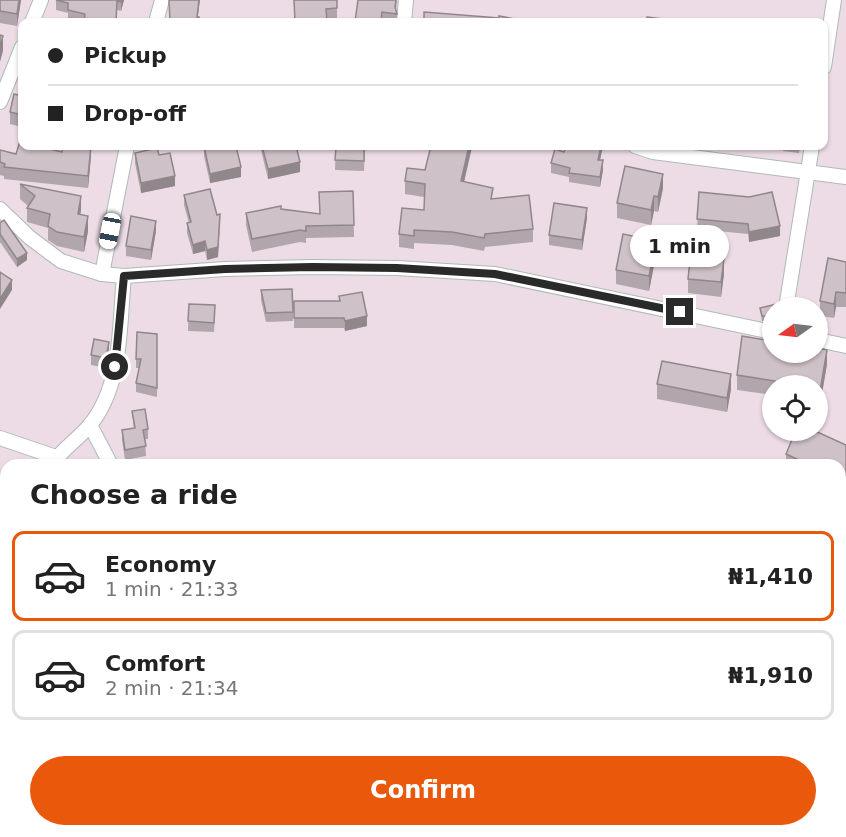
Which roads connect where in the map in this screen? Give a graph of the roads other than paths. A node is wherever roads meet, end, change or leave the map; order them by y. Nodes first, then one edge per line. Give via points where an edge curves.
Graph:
1 (41, 0) edge
2 (162, 0) edge
3 (406, 0) edge
4 (834, 0) edge
5 (34, 18) edge
6 (157, 18) edge
7 (404, 18) edge
8 (828, 41) edge
9 (18, 57) edge
10 (0, 102) edge
11 (126, 150) edge
12 (647, 150) edge
13 (811, 150) edge
14 (808, 173) junction
15 (846, 177) edge
16 (0, 209) edge
17 (102, 274) junction
18 (124, 276) junction
19 (788, 297) edge
20 (762, 330) edge
21 (828, 342) edge
22 (846, 346) edge
23 (90, 425) junction
24 (0, 438) edge
25 (49, 459) edge
26 (56, 459) edge
27 (108, 459) edge

1 - 5 street
2 - 6 street
3 - 7 street
4 - 8 street
9 - 10 street
11 - 17 street
12 - 14 street
13 - 14 street
14 - 15 street
14 - 19 street
16 - 17 street via 61,261
17 - 18 street
18 - 20 street via 312,267 495,274
18 - 23 street via 110,392
21 - 22 street
23 - 26 street
23 - 27 street
24 - 25 street

